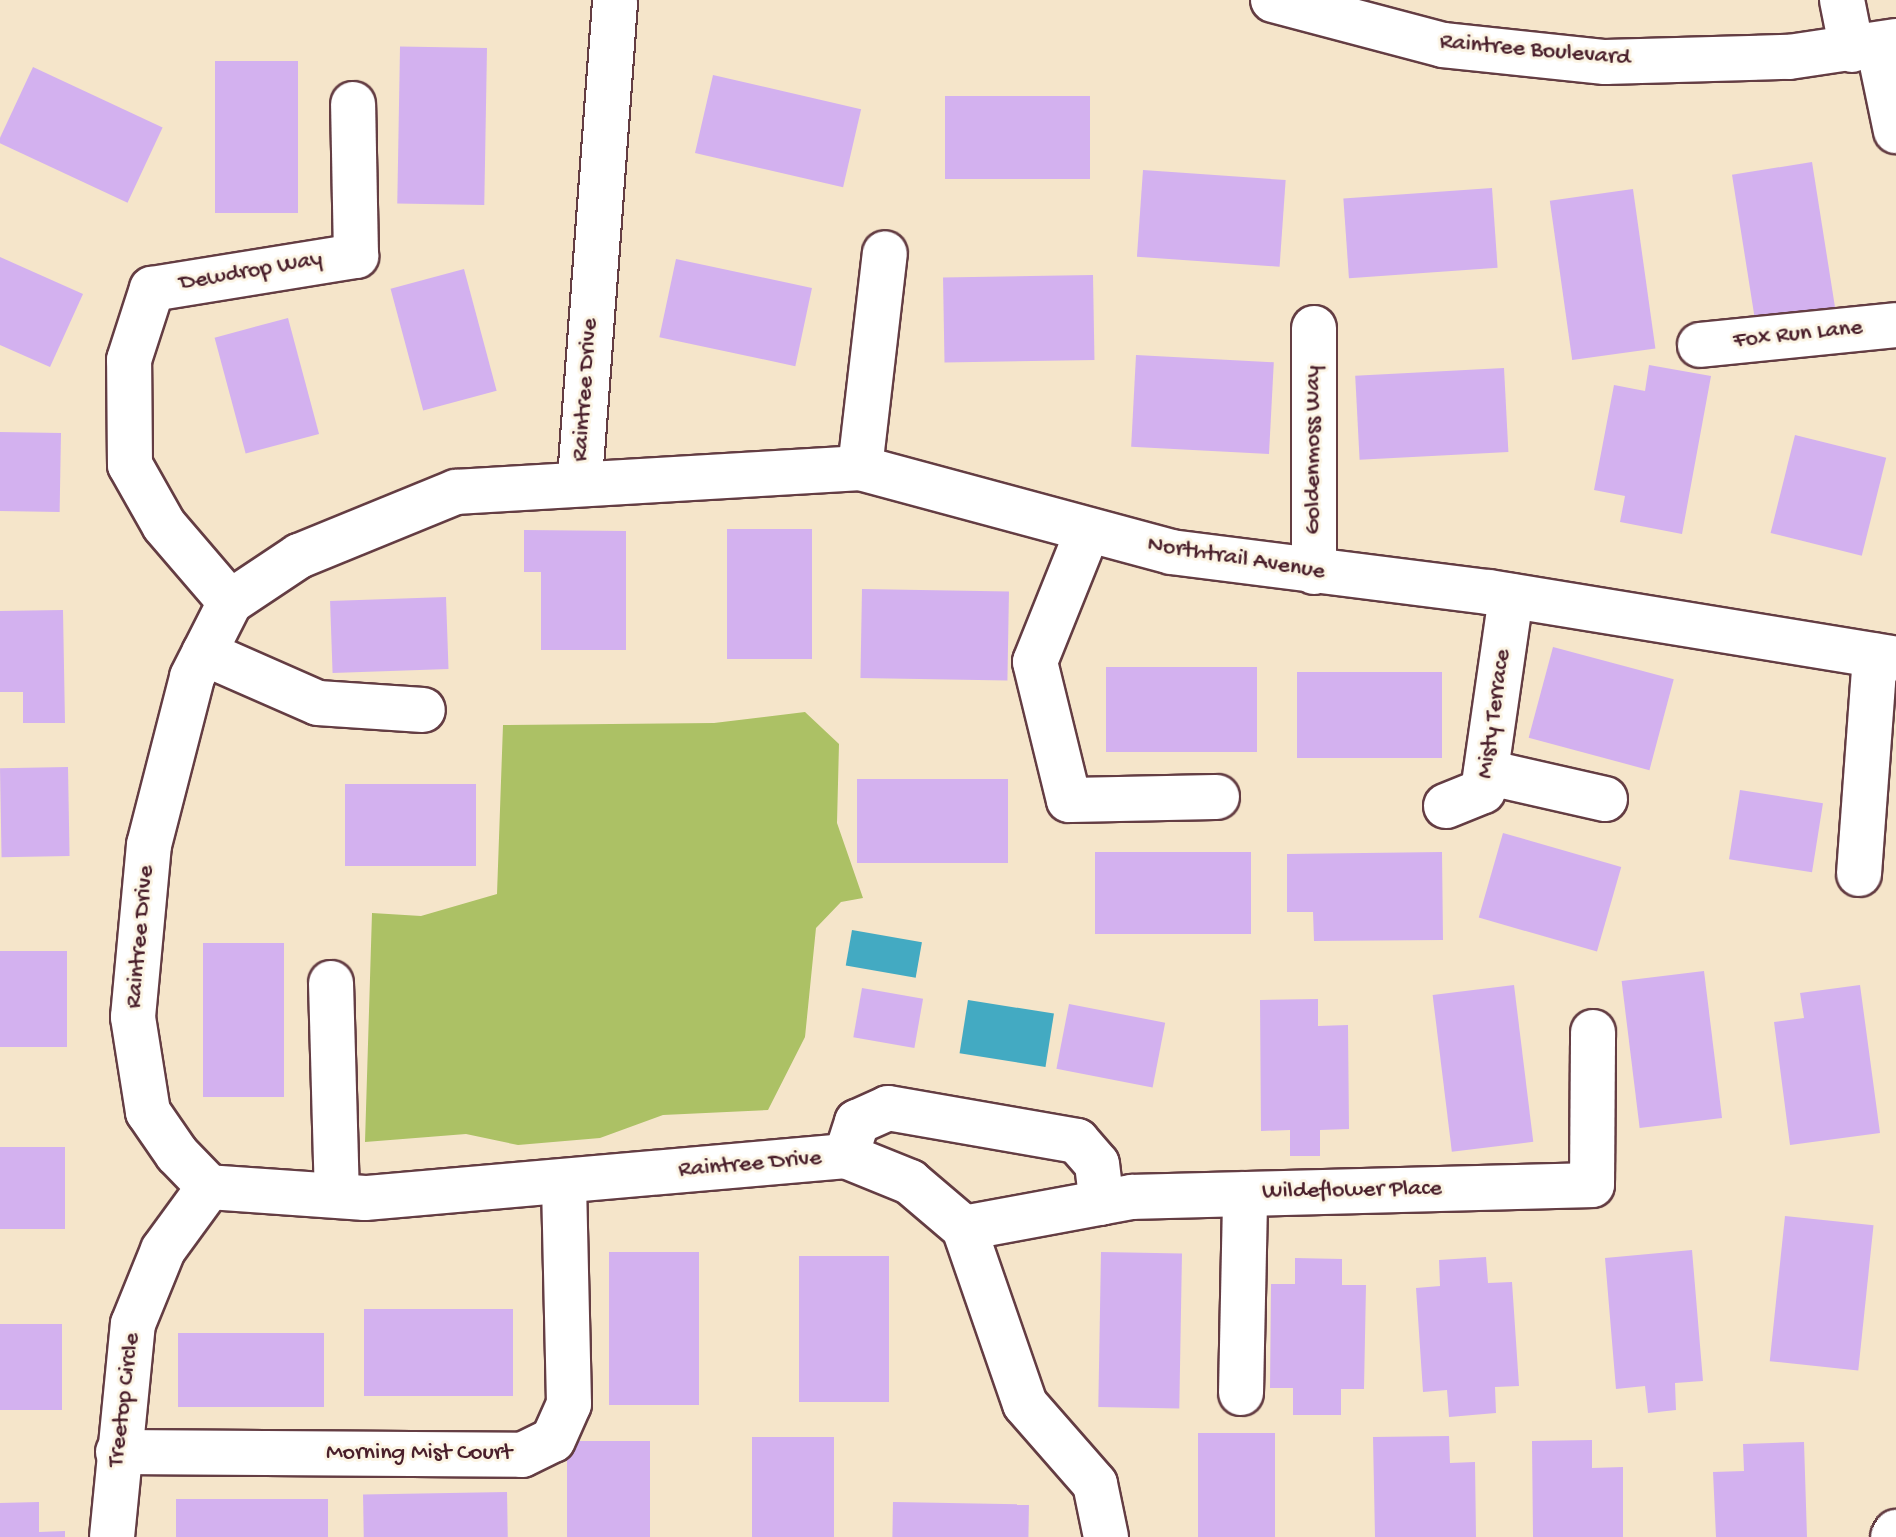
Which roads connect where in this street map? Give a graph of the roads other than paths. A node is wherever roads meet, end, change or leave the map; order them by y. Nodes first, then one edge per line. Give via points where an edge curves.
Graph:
1 (615, 0) edge
2 (1273, 0) edge
3 (1842, 0) edge
4 (1875, 45) edge
5 (353, 104) dead end
6 (1896, 131) edge
7 (885, 253) dead end
8 (1896, 325) edge
9 (1314, 328) dead end
10 (1700, 345) dead end
11 (860, 468) junction
12 (580, 479) junction
13 (1088, 530) junction
14 (1314, 572) junction
15 (1511, 596) junction
16 (230, 602) junction
17 (204, 653) junction
18 (1886, 657) edge
19 (423, 710) dead end
20 (1486, 772) junction
21 (1217, 797) dead end
22 (1605, 799) dead end
23 (1446, 806) dead end
24 (1859, 874) dead end
25 (331, 983) dead end
26 (1593, 1032) dead end
27 (846, 1156) junction
28 (564, 1183) junction
29 (209, 1187) junction
30 (337, 1193) junction
31 (1245, 1194) junction
32 (1102, 1203) junction
33 (964, 1228) junction
34 (1241, 1393) dead end
35 (118, 1452) junction
36 (112, 1537) edge
37 (1106, 1537) edge

1 - 12 street, Raintree Drive
2 - 4 street, Raintree Boulevard via 1443,45 1538,57 1619,62
3 - 4 street
4 - 6 street
5 - 16 street, Dewdrop Way via 356,256 152,289 129,360 130,465 164,525
7 - 11 street via 873,403
8 - 10 street, Fox Run Lane
9 - 14 street, Goldenmoss Way
11 - 12 street, Northtrail Avenue
11 - 13 street, Northtrail Avenue
12 - 16 street, Raintree Drive via 456,492 299,556
13 - 14 street, Northtrail Avenue via 1171,552
13 - 21 street via 1035,662 1069,800
14 - 15 street, Northtrail Avenue
15 - 18 street, Northtrail Avenue
15 - 20 street, Misty Terrace
16 - 17 street, Raintree Drive
17 - 19 street via 318,703
17 - 29 street, Raintree Drive via 149,845 133,1017 148,1112
18 - 24 street
20 - 22 street
20 - 23 street, Misty Terrace via 1483,791
25 - 30 street
26 - 31 street, Wildeflower Place via 1592,1185
27 - 28 street, Raintree Drive
27 - 32 street via 857,1122 888,1108 1077,1141 1097,1164
27 - 33 street, Raintree Drive via 910,1182
28 - 30 street, Raintree Drive via 365,1198
28 - 35 street, Morning Mist Court via 569,1404 553,1440 522,1455
29 - 30 street, Raintree Drive
29 - 35 street, Treetop Circle via 163,1250 133,1324
31 - 32 street, Wildeflower Place
31 - 34 street
32 - 33 street, Wildeflower Place
33 - 37 street via 1025,1404 1095,1484
35 - 36 street, Treetop Circle

